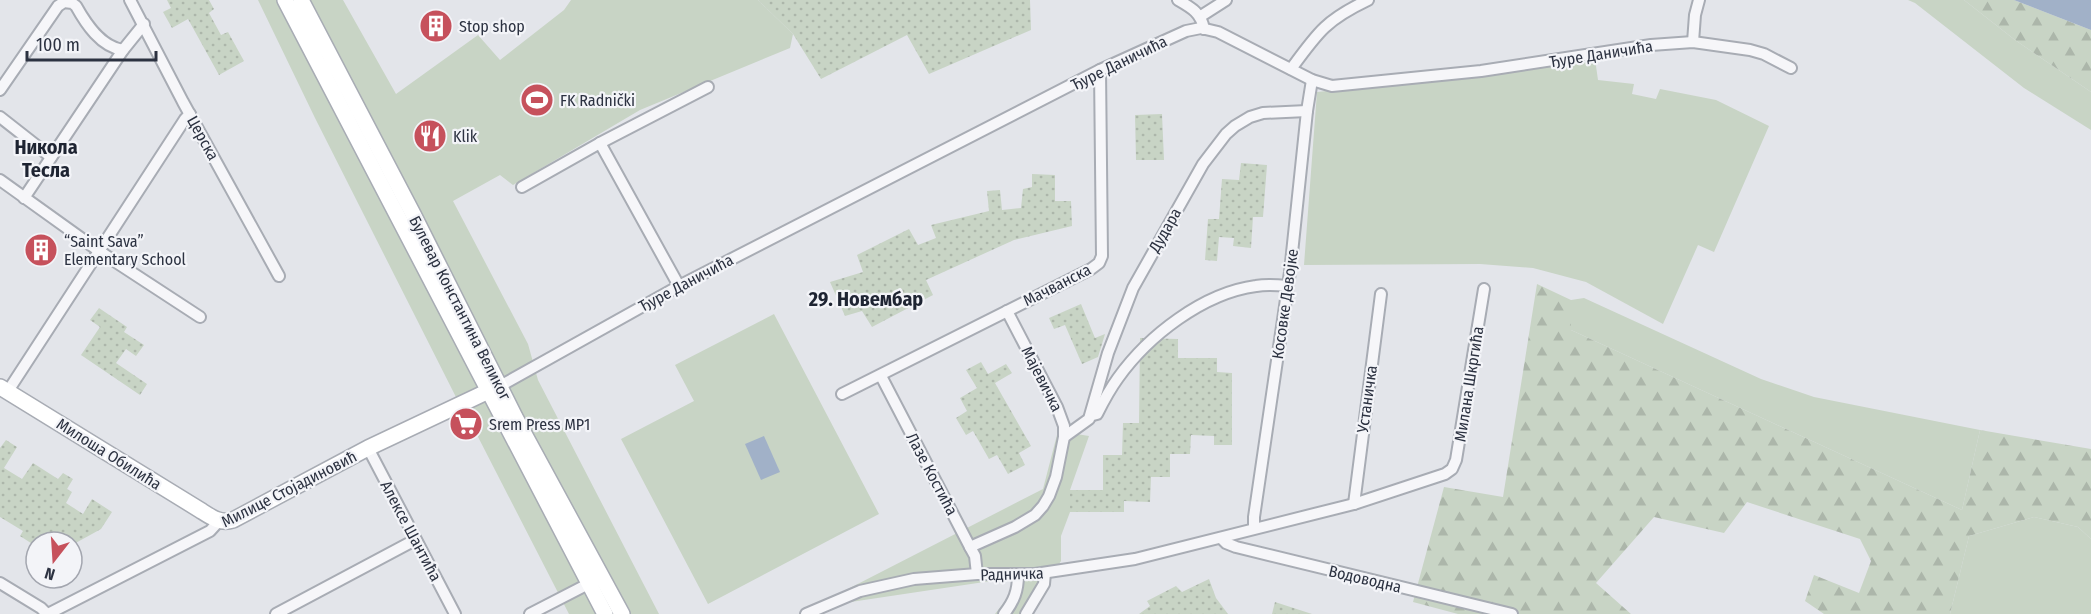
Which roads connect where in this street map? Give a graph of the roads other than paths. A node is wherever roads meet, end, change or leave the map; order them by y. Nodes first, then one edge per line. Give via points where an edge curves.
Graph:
1 (130, 0) edge
2 (285, 0) edge
3 (301, 0) edge
4 (1178, 0) edge
5 (1226, 0) edge
6 (1368, 0) edge
7 (1699, 0) edge
8 (1201, 16) junction
9 (144, 24) junction
10 (1204, 29) junction
11 (1693, 42) junction
12 (123, 50) junction
13 (1791, 68) dead end
14 (1291, 69) junction
15 (1100, 70) junction
16 (1312, 80) junction
17 (708, 87) dead end
18 (0, 90) edge
19 (1307, 111) junction
20 (190, 114) junction
21 (0, 117) edge
22 (600, 143) junction
23 (51, 157) junction
24 (0, 180) edge
25 (522, 188) dead end
26 (24, 198) junction
27 (99, 251) junction
28 (279, 276) dead end
29 (679, 286) junction
30 (1288, 286) junction
31 (1484, 289) dead end
32 (1382, 294) dead end
33 (1007, 311) junction
34 (200, 317) dead end
35 (881, 376) junction
36 (494, 388) junction
37 (4, 389) edge
38 (842, 394) dead end
39 (1091, 416) junction
40 (1064, 437) junction
41 (368, 448) junction
42 (1354, 504) junction
43 (219, 521) junction
44 (1254, 528) junction
45 (1221, 538) junction
46 (416, 540) junction
47 (970, 547) junction
48 (1045, 573) junction
49 (978, 574) junction
50 (1018, 575) junction
51 (596, 579) junction
52 (0, 583) edge
53 (48, 614) edge
54 (276, 614) edge
55 (455, 614) edge
56 (530, 614) edge
57 (605, 614) edge
58 (622, 614) edge
59 (806, 614) edge
60 (1004, 614) edge
61 (1026, 614) edge
62 (1512, 614) edge

1 - 9 street, Церска
2 - 36 main road, Булевар Константина Великог
3 - 36 main road, Булевар Константина Великог via 413,213
4 - 8 street
5 - 8 street
6 - 14 street via 1324,27
7 - 11 street
8 - 10 street
9 - 12 street
9 - 20 street, Церска
10 - 14 street, Ђуре Даничића via 1229,36
10 - 15 street, Ђуре Даничића via 1186,31
11 - 13 street, Ђуре Даничића via 1750,50
11 - 16 street, Ђуре Даничића via 1390,81 1332,86
12 - 18 street via 99,39 74,4 64,2
12 - 23 street
14 - 16 street, Ђуре Даничића
15 - 29 street, Ђуре Даничића
15 - 33 street, Мачванска via 1101,260 1092,269
16 - 19 street, Косовке Девојке
17 - 22 street
19 - 30 street, Косовке Девојке
19 - 39 street, Дудара via 1250,117 1226,134 1203,164 1133,288 1108,353
20 - 27 street
20 - 28 street, Церска
21 - 23 street
22 - 25 street
22 - 29 street
23 - 26 street
24 - 26 street
26 - 27 street
27 - 34 street
27 - 37 street
29 - 36 street, Ђуре Даничића
30 - 39 street via 1244,288 1180,318 1144,347 1119,377 1097,414
30 - 44 street, Косовке Девојке
31 - 42 street, Милана Шкргића via 1452,470
32 - 42 street, Устаничка
33 - 35 street, Мачванска
33 - 40 street, Мајевичка via 1057,406
35 - 38 street, Мачванска
35 - 47 street, Лазе Костића
36 - 41 main road, Милице Стојадиновић
36 - 51 main road, Булевар Константина Великог
37 - 43 main road, Милоша Обилића
39 - 40 street
40 - 47 street, Мајевичка via 1056,477 1043,506 1015,527
41 - 43 main road, Милице Стојадиновић via 233,520
41 - 46 street, Алексе Шантића
42 - 44 street
43 - 53 street, Милице Стојадиновић via 210,531
44 - 45 street
45 - 48 street, Радничка via 1135,559
45 - 62 street, Водоводна via 1236,547
46 - 54 street
46 - 55 street, Алексе Шантића
47 - 49 street, Лазе Костића
48 - 50 street, Радничка
48 - 61 street via 1044,584
49 - 50 street, Радничка
49 - 59 street, Радничка via 914,579 860,591
50 - 60 street via 1016,595
51 - 56 street
51 - 57 main road, Булевар Константина Великог
51 - 58 main road, Булевар Константина Великог
52 - 53 street

